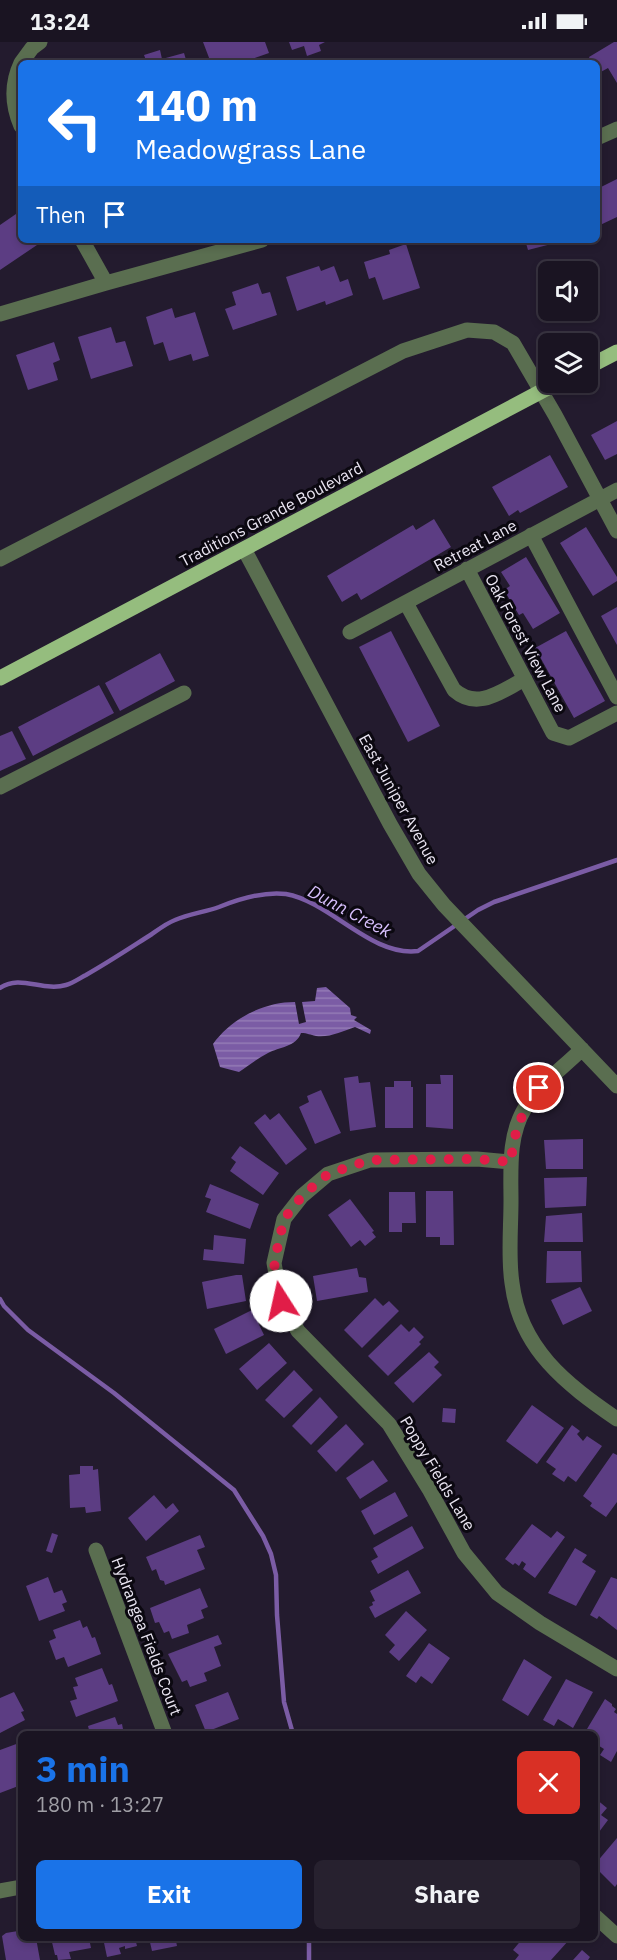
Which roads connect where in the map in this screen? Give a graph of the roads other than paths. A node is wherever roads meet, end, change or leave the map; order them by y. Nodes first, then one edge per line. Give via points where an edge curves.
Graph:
1 (40, 42) edge
2 (24, 60) edge
3 (18, 70) edge
4 (18, 117) edge
5 (617, 129) edge
6 (600, 137) edge
7 (84, 243) edge
8 (251, 243) edge
9 (106, 283) junction
10 (0, 314) edge
11 (617, 352) edge
12 (598, 362) edge
13 (538, 384) edge
14 (538, 393) edge
15 (543, 393) edge
16 (617, 490) edge
17 (601, 499) junction
18 (617, 531) edge
19 (531, 535) junction
20 (243, 549) junction
21 (0, 559) edge
22 (467, 569) junction
23 (406, 603) junction
24 (350, 632) dead end
25 (0, 678) edge
26 (525, 679) junction
27 (184, 693) dead end
28 (617, 698) edge
29 (617, 713) edge
30 (0, 787) edge
31 (582, 1050) junction
32 (617, 1086) edge
33 (511, 1162) junction
34 (617, 1419) edge
35 (96, 1550) dead end
36 (617, 1669) edge
37 (164, 1731) edge
38 (18, 1888) edge
39 (0, 1891) edge
40 (598, 1919) edge
41 (617, 1936) edge

1 - 2 street
3 - 4 street via 13,89
5 - 6 street
7 - 9 street
8 - 9 street
9 - 10 street
11 - 12 main road
13 - 21 street via 513,343 494,332 467,330 403,351
14 - 20 main road, Traditions Grande Boulevard
15 - 17 street
16 - 17 street, Retreat Lane
17 - 18 street
17 - 19 street, Retreat Lane
19 - 22 street, Retreat Lane
19 - 28 street
20 - 25 main road, Traditions Grande Boulevard
20 - 31 street, East Juniper Avenue via 418,874
22 - 23 street, Retreat Lane
22 - 26 street, Oak Forest View Lane
23 - 24 street, Retreat Lane
23 - 26 street via 454,690 462,697 473,701 485,699
26 - 29 street, Oak Forest View Lane via 553,733 569,738
27 - 30 street
31 - 32 street, East Juniper Avenue
31 - 33 street via 539,1088 525,1108 513,1137
33 - 34 street via 512,1284 519,1314 534,1346 560,1377
33 - 36 street, Poppy Fields Lane via 370,1160 328,1174 302,1196 284,1219 274,1263 281,1301 298,1330 389,1424 464,1553 497,1593
35 - 37 street, Hydrangea Fields Court
38 - 39 street
40 - 41 street

